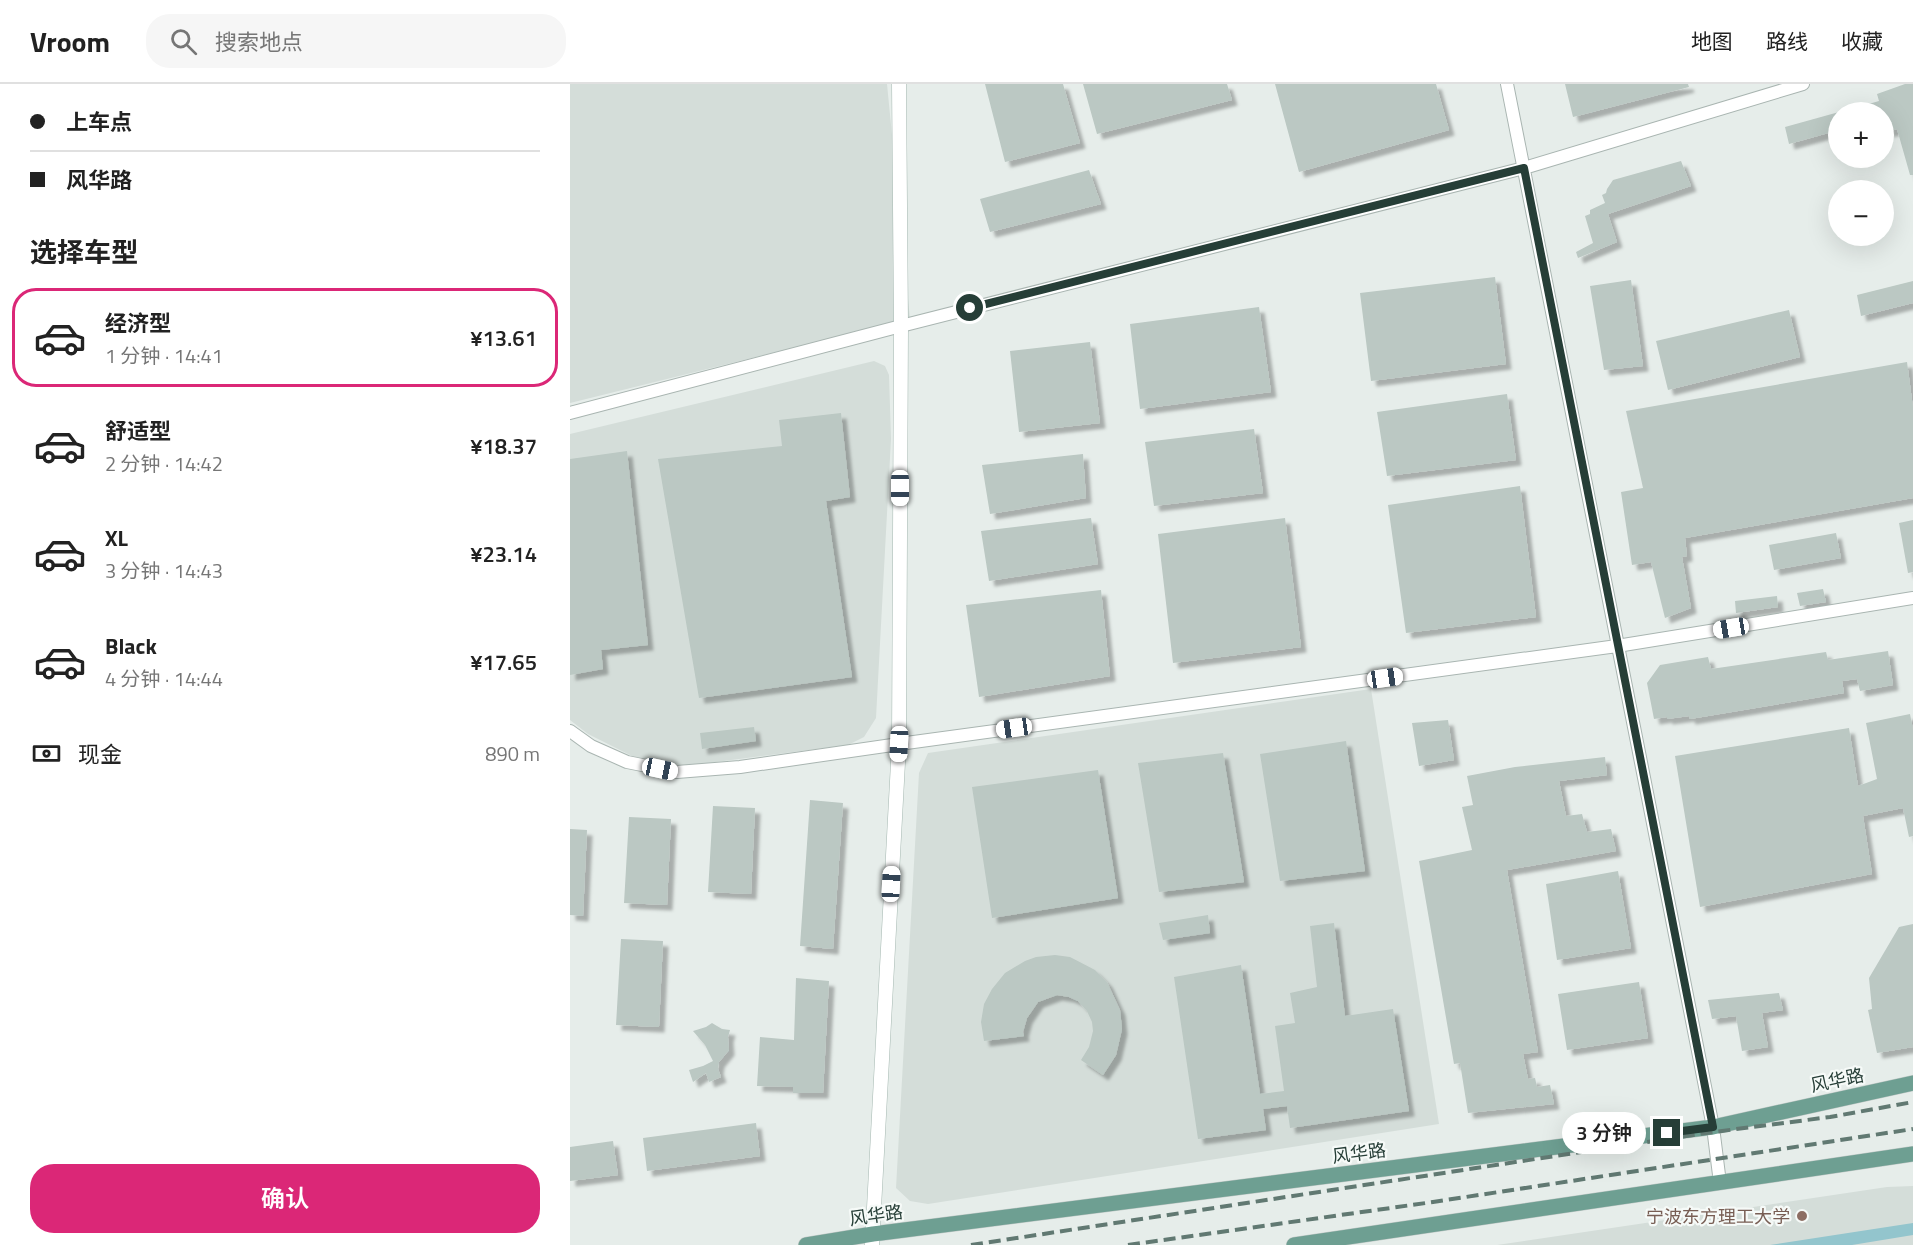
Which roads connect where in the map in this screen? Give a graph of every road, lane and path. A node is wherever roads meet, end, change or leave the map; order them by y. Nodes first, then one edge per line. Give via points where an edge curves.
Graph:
1 (899, 84) edge
2 (1507, 84) edge
3 (1803, 84) edge
4 (1524, 168) junction
5 (901, 326) junction
6 (570, 413) edge
7 (1913, 598) edge
8 (1617, 646) junction
9 (570, 731) edge
10 (899, 744) junction
11 (1913, 1083) edge
12 (1713, 1127) junction
13 (1913, 1154) edge
14 (1720, 1183) junction
15 (872, 1240) edge
16 (806, 1245) edge
17 (1294, 1245) edge

1 - 5 main road
2 - 4 street
3 - 4 street
4 - 5 street
4 - 8 street
5 - 6 street
5 - 10 main road
7 - 8 street
8 - 10 street
8 - 12 street
9 - 10 street via 591,746 627,762 677,772
10 - 15 main road
11 - 12 main road, 风华路
12 - 14 street
12 - 15 main road, 风华路
13 - 14 main road
14 - 17 main road
15 - 16 main road, 风华路

